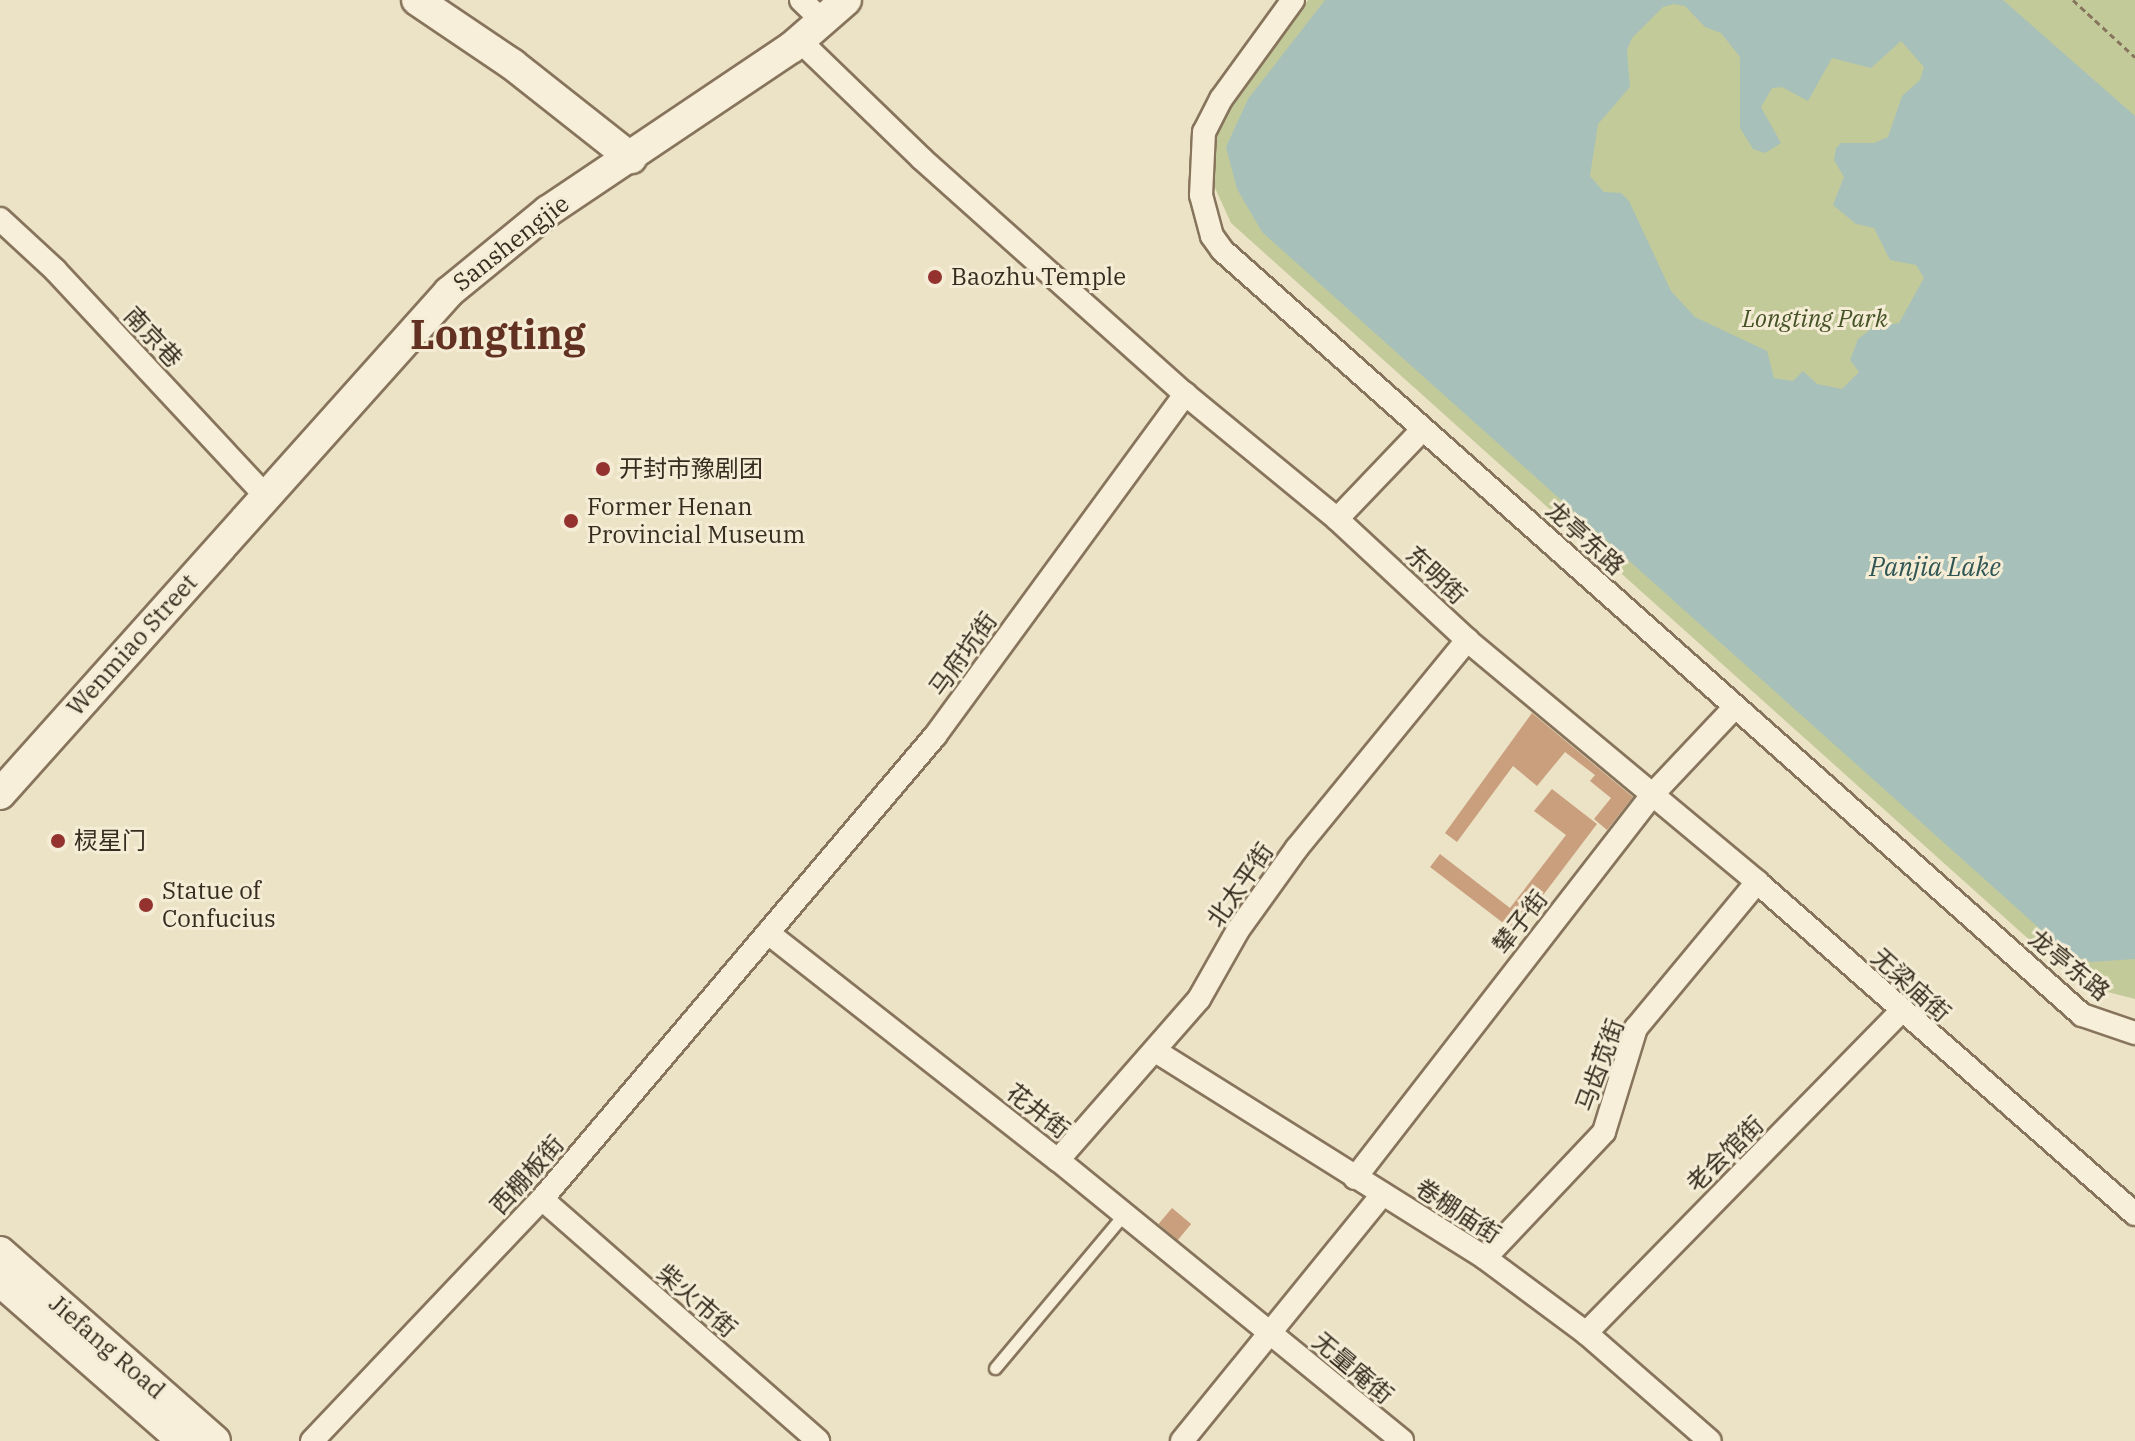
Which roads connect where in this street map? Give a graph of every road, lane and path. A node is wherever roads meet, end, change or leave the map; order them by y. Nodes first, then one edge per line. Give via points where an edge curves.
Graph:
1 (417, 0) edge
2 (801, 0) edge
3 (846, 0) edge
4 (1293, 0) edge
5 (2073, 0) edge
6 (824, 22) junction
7 (800, 41) junction
8 (2135, 57) edge
9 (631, 158) junction
10 (0, 219) edge
11 (1185, 394) junction
12 (1423, 429) junction
13 (265, 495) junction
14 (1337, 519) junction
15 (1467, 640) junction
16 (1735, 707) junction
17 (0, 794) edge
18 (1652, 795) junction
19 (1757, 882) junction
20 (768, 933) junction
21 (1901, 1011) junction
22 (2135, 1033) edge
23 (1157, 1052) junction
24 (1058, 1160) junction
25 (1355, 1178) junction
26 (1383, 1194) junction
27 (542, 1199) junction
28 (1124, 1214) junction
29 (2135, 1214) edge
30 (0, 1252) edge
31 (1485, 1258) junction
32 (0, 1281) edge
33 (1586, 1333) junction
34 (1272, 1334) junction
35 (995, 1368) dead end
36 (183, 1441) edge
37 (215, 1441) edge
38 (312, 1441) edge
39 (818, 1441) edge
40 (1182, 1441) edge
41 (1402, 1441) edge
42 (1710, 1441) edge

1 - 9 street via 512,64
2 - 6 street
3 - 6 street, Sanshengjie
4 - 12 street, 龙亭东路 via 1221,99 1204,132 1201,195 1212,236
5 - 8 path
6 - 7 street, Sanshengjie
7 - 9 street, Sanshengjie
7 - 11 street, 东明街 via 922,159
9 - 13 street, Sanshengjie via 548,211 449,292
10 - 13 street, 南京巷 via 55,270
11 - 14 street, 东明街
11 - 20 street, 马府坑街 via 935,736
12 - 14 street
12 - 16 street, 龙亭东路
13 - 17 street, Wenmiao Street
14 - 15 street, 东明街
15 - 18 street, 东明街
15 - 23 street, 北太平街 via 1297,848 1238,930 1199,999
16 - 18 street, 辇子街
16 - 22 street, 龙亭东路 via 2082,1015
18 - 19 street, 无梁庙街
18 - 25 street, 辇子街
19 - 21 street, 无梁庙街
19 - 31 street, 马齿苋街 via 1636,1028 1604,1132
20 - 24 street, 花井街
20 - 27 street, 西棚板街
21 - 29 street, 无梁庙街
21 - 33 street, 老会馆街
23 - 24 street, 北太平街
23 - 25 street, 卷棚庙街
24 - 28 street, 花井街
25 - 26 street, 卷棚庙街
26 - 31 street, 卷棚庙街
26 - 34 street
27 - 38 street, 西棚板街
27 - 39 street, 柴火市街
28 - 34 street, 花井街
28 - 35 lane
30 - 37 street, Jiefang Road
31 - 33 street, 卷棚庙街
32 - 36 street, Jiefang Road
33 - 42 street, 卷棚庙街
34 - 40 street
34 - 41 street, 无量庵街

